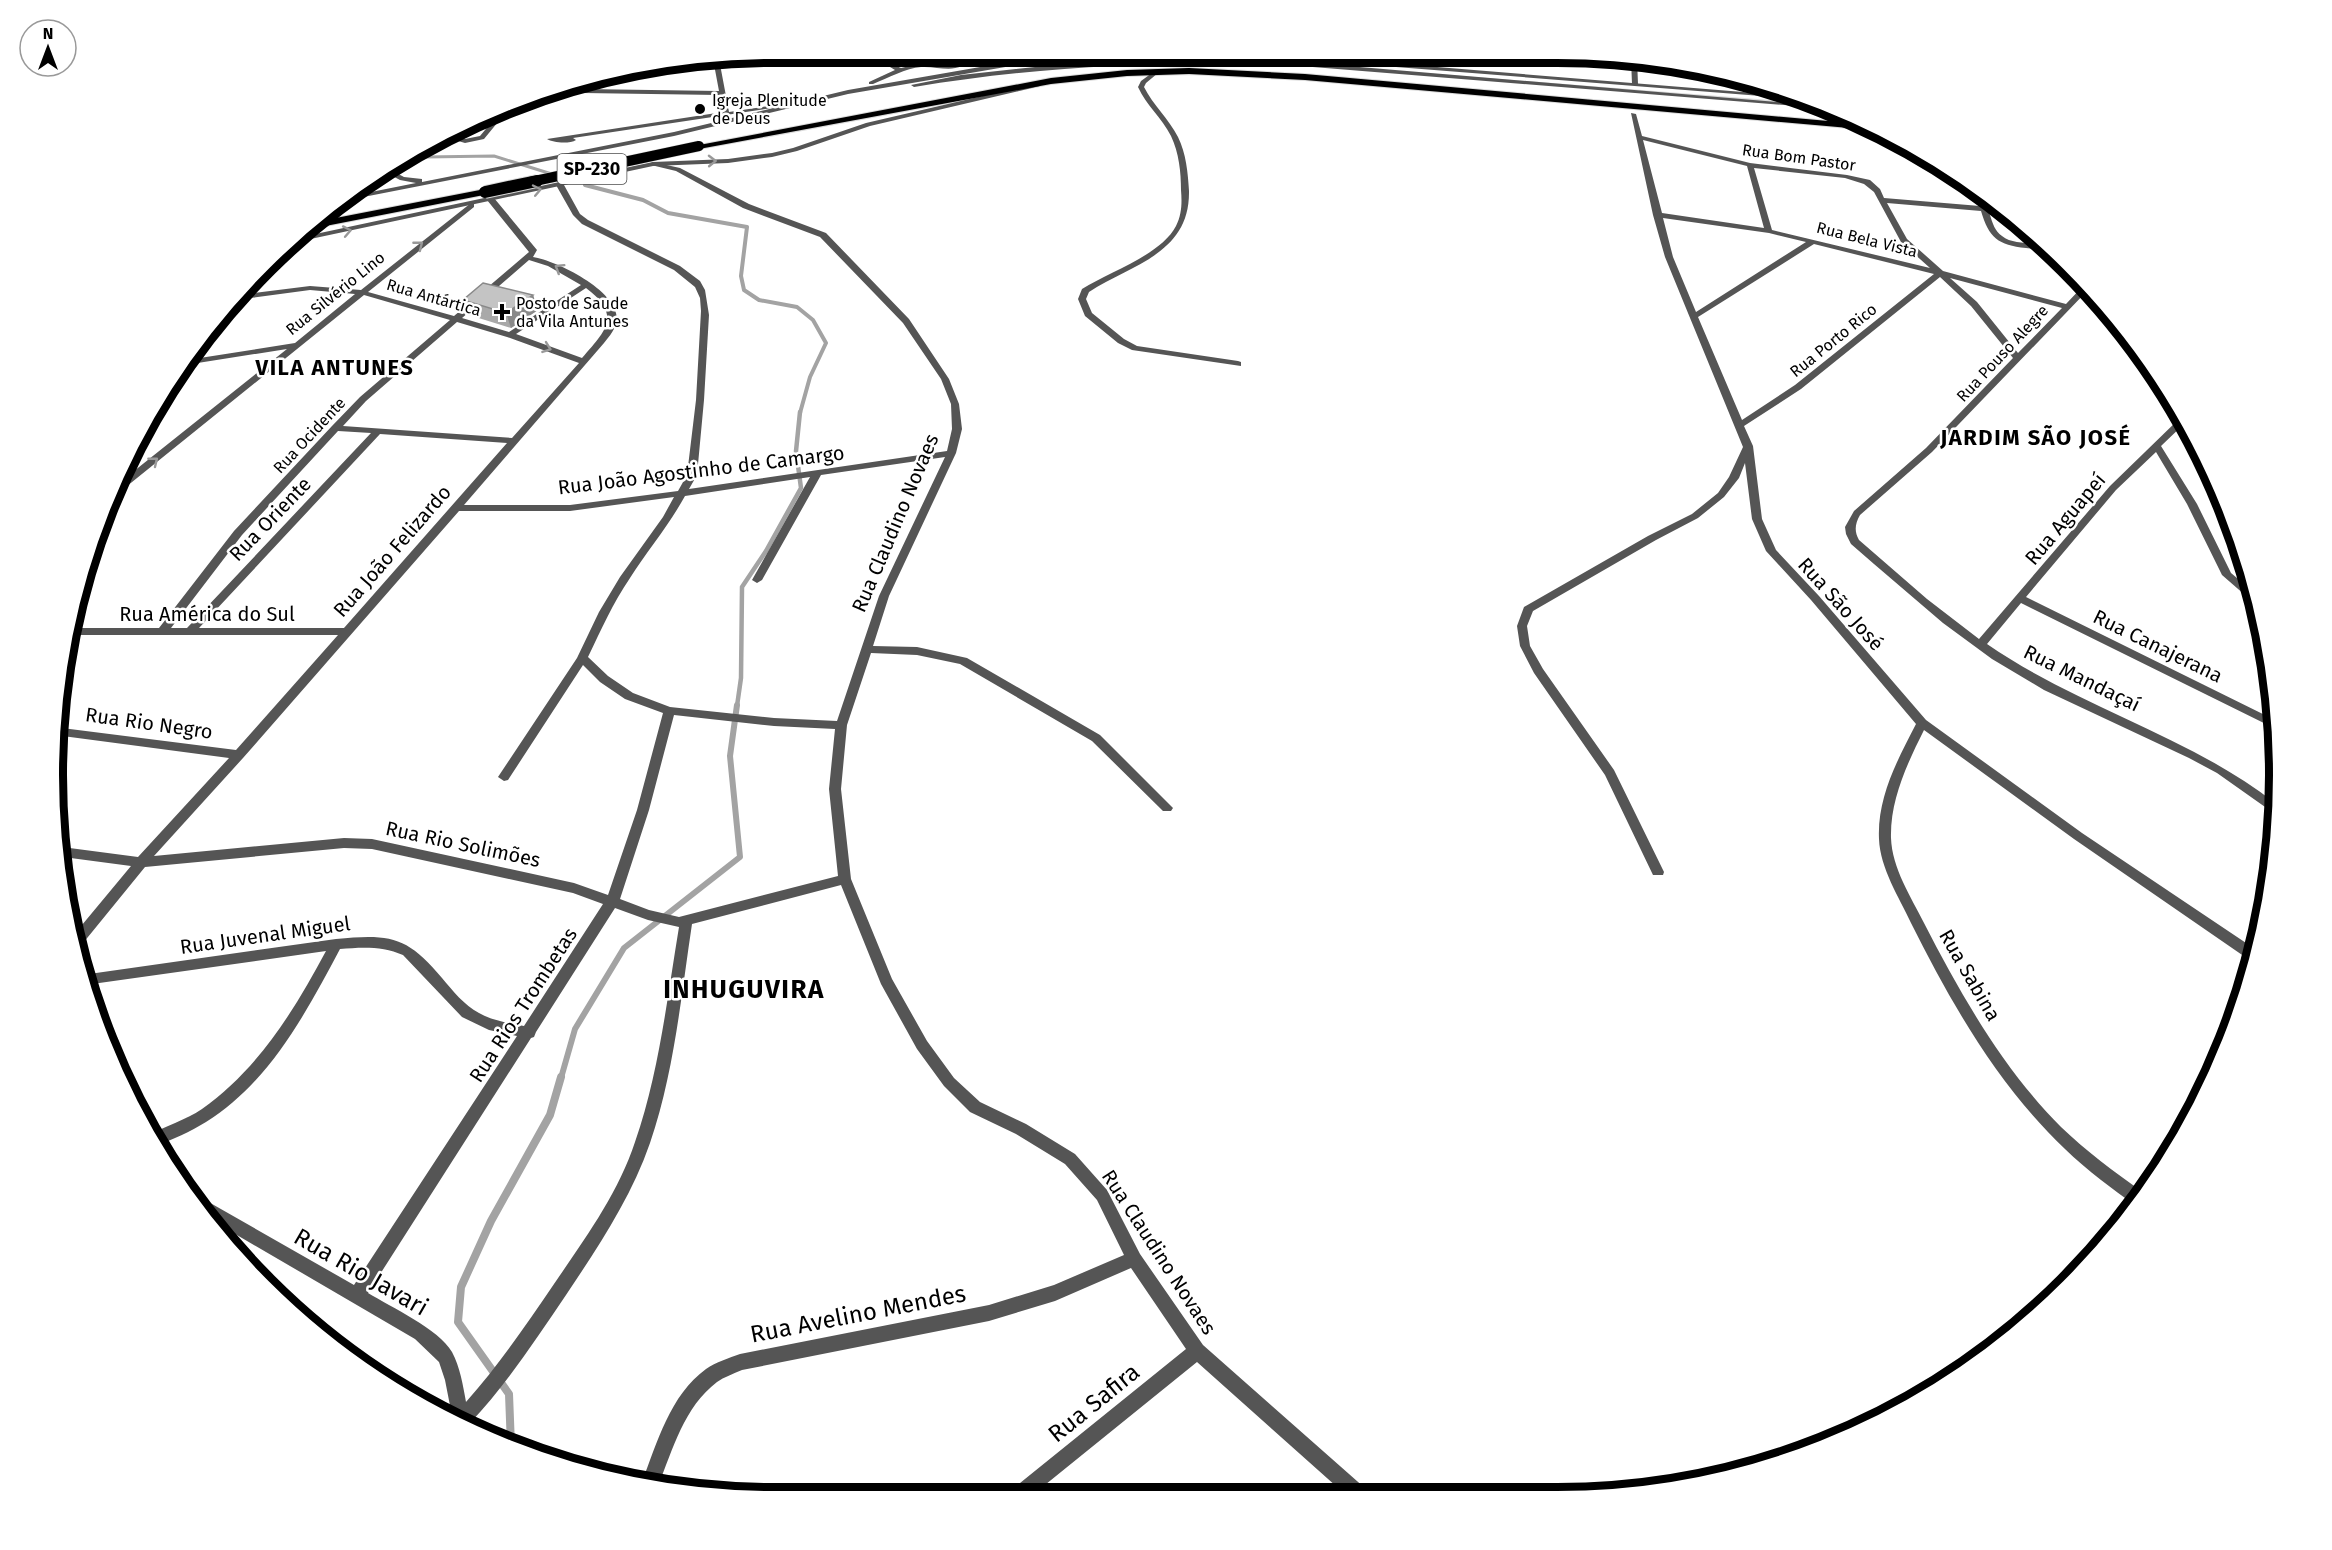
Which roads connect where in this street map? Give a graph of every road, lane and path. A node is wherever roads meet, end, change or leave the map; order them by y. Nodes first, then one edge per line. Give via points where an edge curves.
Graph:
1 (889, 63) edge
2 (921, 63) edge
3 (1026, 63) edge
4 (1093, 63) edge
5 (1288, 63) edge
6 (1370, 63) edge
7 (1015, 64) junction
8 (929, 65) junction
9 (717, 66) edge
10 (1634, 68) edge
11 (902, 71) junction
12 (1156, 72) junction
13 (938, 75) junction
14 (921, 79) junction
15 (1051, 81) junction
16 (1635, 84) junction
17 (914, 85) dead end
18 (1415, 87) junction
19 (583, 91) dead end
20 (722, 93) junction
21 (848, 93) junction
22 (1759, 93) edge
23 (809, 102) junction
24 (1798, 105) edge
25 (726, 113) junction
26 (1633, 114) junction
27 (1785, 114) junction
28 (1823, 115) edge
29 (1831, 118) edge
30 (497, 120) edge
31 (1850, 126) edge
32 (608, 131) junction
33 (1870, 135) edge
34 (566, 137) dead end
35 (1639, 137) junction
36 (456, 138) edge
37 (550, 139) dead end
38 (634, 142) junction
39 (696, 142) junction
40 (593, 151) junction
41 (653, 164) junction
42 (1750, 165) junction
43 (609, 173) junction
44 (391, 175) edge
45 (383, 180) edge
46 (435, 182) junction
47 (560, 185) junction
48 (485, 187) junction
49 (392, 190) junction
50 (362, 196) edge
51 (1882, 200) junction
52 (471, 205) junction
53 (1983, 205) edge
54 (1984, 209) junction
55 (340, 212) edge
56 (1657, 215) junction
57 (318, 230) edge
58 (1769, 231) junction
59 (316, 232) edge
60 (1813, 241) junction
61 (2033, 246) edge
62 (529, 258) junction
63 (1940, 273) junction
64 (586, 285) junction
65 (361, 292) junction
66 (2080, 293) edge
67 (249, 296) edge
68 (2066, 306) junction
69 (1693, 317) junction
70 (456, 319) junction
71 (510, 335) junction
72 (295, 345) junction
73 (2018, 358) junction
74 (196, 361) edge
75 (584, 362) junction
76 (1238, 364) dead end
77 (1741, 424) junction
78 (2177, 425) edge
79 (335, 428) junction
80 (378, 432) junction
81 (513, 441) junction
82 (2156, 445) junction
83 (1748, 446) junction
84 (951, 453) junction
85 (812, 475) junction
86 (126, 482) edge
87 (683, 494) junction
88 (454, 508) junction
89 (1855, 542) joint
90 (757, 580) dead end
91 (2245, 590) edge
92 (2021, 599) junction
93 (78, 631) edge
94 (162, 632) junction
95 (189, 632) junction
96 (345, 632) junction
97 (1980, 645) junction
98 (867, 649) junction
99 (582, 658) junction
100 (669, 711) junction
101 (2266, 720) edge
102 (1922, 723) junction
103 (841, 725) junction
104 (65, 731) edge
105 (239, 755) junction
106 (504, 777) dead end
107 (2268, 804) edge
108 (1167, 808) dead end
109 (68, 853) edge
110 (141, 862) junction
111 (1658, 872) dead end
112 (845, 879) junction
113 (613, 900) junction
114 (679, 922) junction
115 (82, 935) edge
116 (336, 944) junction
117 (2247, 951) edge
118 (93, 979) edge
119 (529, 1034) junction
120 (161, 1136) edge
121 (2132, 1194) edge
122 (215, 1214) edge
123 (1134, 1259) junction
124 (357, 1296) junction
125 (1197, 1351) junction
126 (458, 1413) edge
127 (465, 1416) edge
128 (653, 1476) edge
129 (1028, 1487) edge
130 (1351, 1487) edge

1 - 11 street
2 - 8 street
3 - 7 street
4 - 17 street
5 - 24 street
6 - 16 street
7 - 8 street
7 - 13 street
8 - 11 street
8 - 13 street via 941,70
9 - 20 street
10 - 16 street
11 - 14 street via 906,77
11 - 21 street
12 - 15 highway, SP-230
12 - 18 highway, SP-230 via 1246,73
12 - 76 street via 1141,87 1166,119 1180,147 1187,210 1164,246 1094,284 1085,291 1083,305 1096,321 1135,348
13 - 14 street
14 - 21 street
15 - 39 highway, SP-230
41 -> 15 street via 772,155 868,124
16 - 22 street
18 - 26 highway via 1538,106
18 - 31 highway, SP-230
19 - 20 street
20 - 25 street
21 - 23 street
23 - 25 street
23 - 38 street
25 - 32 street
26 - 33 highway
26 - 35 street, Rua São José
27 - 28 highway
27 - 29 highway, SP-230
27 - 39 highway, SP-230 via 1290,69 1174,65 1072,69 1024,76
30 - 36 street via 482,138
32 - 34 street
32 - 37 street via 578,140
35 - 42 street, Rua Bom Pastor
35 - 56 street, Rua São José
38 - 40 street
38 - 41 street
39 - 48 highway, SP-230, bridge
40 - 43 street
40 - 48 street via 554,159
41 - 43 street
41 - 84 street, Rua Claudino Novaes via 685,172 720,194 823,236 906,321 945,379 955,404 957,429
42 - 51 street, Rua Bom Pastor via 1859,179 1873,186
42 - 58 street
43 - 47 street
44 - 46 street
45 - 49 street
46 - 48 street
46 - 49 street
48 -> 47 street
47 - 87 street via 585,222 689,276 702,293 705,315 696,446 692,475
48 - 52 street
48 - 55 highway, SP-230
48 - 57 highway, SP-230
48 - 62 street via 533,250
49 - 50 street
51 - 54 street
51 - 63 street, Rua Bom Pastor via 1904,240
59 -> 52 street
65 -> 52 street, Rua Silvério Lino
53 - 54 street
54 - 61 street via 1988,226 1998,238
56 - 58 street, Rua Bela Vista
56 - 69 street, Rua São José
58 - 60 street, Rua Bela Vista
60 - 63 street, Rua Bela Vista
60 - 69 street
64 -> 62 street, Rua João Felizardo via 547,261
62 - 70 street, Rua Ocidente
63 - 68 street, Rua Bela Vista
63 - 73 street, Rua Bom Pastor via 1990,320
63 - 77 street, Rua Porto Rico via 1798,387
64 - 71 street
64 - 75 street, Rua João Felizardo via 602,297 613,318
65 - 67 street, Rua Antártica via 310,288
65 - 70 street, Rua Antártica
65 - 72 street, Rua Silvério Lino
66 - 68 street, Rua Pouso Alegre
68 - 73 street, Rua Pouso Alegre
69 - 77 street, Rua São José
70 - 71 street, Rua Antártica
70 - 79 street, Rua Ocidente
71 -> 75 street, Rua Antártica
72 - 74 street
86 -> 72 street, Rua Silvério Lino
73 - 89 street, Rua Pouso Alegre via 1929,450 1857,513 1849,524
75 - 81 street, Rua João Felizardo
77 - 83 street, Rua São José
78 - 82 street, Rua Aguapeí
79 - 80 street
79 - 94 street, Rua Ocidente via 238,533
80 - 81 street
80 - 95 street, Rua Oriente
81 - 88 street, Rua João Felizardo
82 - 91 street via 2192,504 2227,575
82 - 92 street, Rua Aguapeí via 2090,514
83 - 102 street, Rua São José via 1757,519 1771,551
83 - 111 street via 1734,478 1721,495 1695,516 1528,609 1522,626 1525,646 1538,670 1610,773
84 - 85 street, Rua João Agostinho de Camargo
84 - 98 street, Rua Claudino Novaes via 884,596
85 - 87 street, Rua João Agostinho de Camargo
85 - 90 street
87 - 88 street, Rua João Agostinho de Camargo via 570,508
87 - 99 street via 625,577
88 - 96 street, Rua João Felizardo
89 - 97 street, Rua Mandaçaí
92 - 97 street, Rua Aguapeí
92 - 101 street, Rua Canajerana
93 - 94 street, Rua América do Sul
94 - 95 street, Rua América do Sul
95 - 96 street, Rua América do Sul
96 - 105 street, Rua João Felizardo
97 - 107 street, Rua Mandaçaí via 2048,687 2163,737 2215,765
98 - 103 street, Rua Claudino Novaes
98 - 108 street via 917,651 963,661 1096,738
99 - 100 street via 629,696
99 - 106 street
100 - 103 street
100 - 113 street, Rua Rios Trombetas via 643,810
102 - 117 street, Rua São José
102 - 121 street, Rua Sabina via 1899,768 1887,806 1885,841 1895,874 1929,944 2008,1076 2045,1121
103 - 112 street, Rua Claudino Novaes via 835,789
104 - 105 street, Rua Rio Negro
105 - 110 street, Rua João Felizardo
109 - 110 street, Rua Rio Solimões
110 - 113 street, Rua Rio Solimões via 344,843 372,844
110 - 115 street, Rua João Felizardo
112 - 114 street
112 - 123 street, Rua Claudino Novaes via 886,980 922,1045 949,1082 975,1107 1070,1159 1102,1195
113 - 114 street, Rua Rio Solimões via 648,915
113 - 119 street, Rua Rios Trombetas
114 - 127 street via 662,1065 650,1121 630,1174 594,1240 486,1394
116 - 118 street, Rua Juvenal Miguel
116 - 119 street, Rua Juvenal Miguel via 368,942 394,946 415,956 469,1014 489,1024
116 - 120 street via 307,1000 274,1048 241,1085 206,1114
119 - 124 street, Rua Rios Trombetas
122 - 124 street, Rua Rio Javari
123 - 125 street, Rua Claudino Novaes
123 - 128 street, Rua Avelino Mendes via 1056,1293 989,1312 740,1362 711,1376 691,1395
124 - 126 street, Rua Rio Javari via 421,1333 445,1356 454,1380
125 - 129 street, Rua Safira
125 - 130 street, Rua Claudino Novaes

